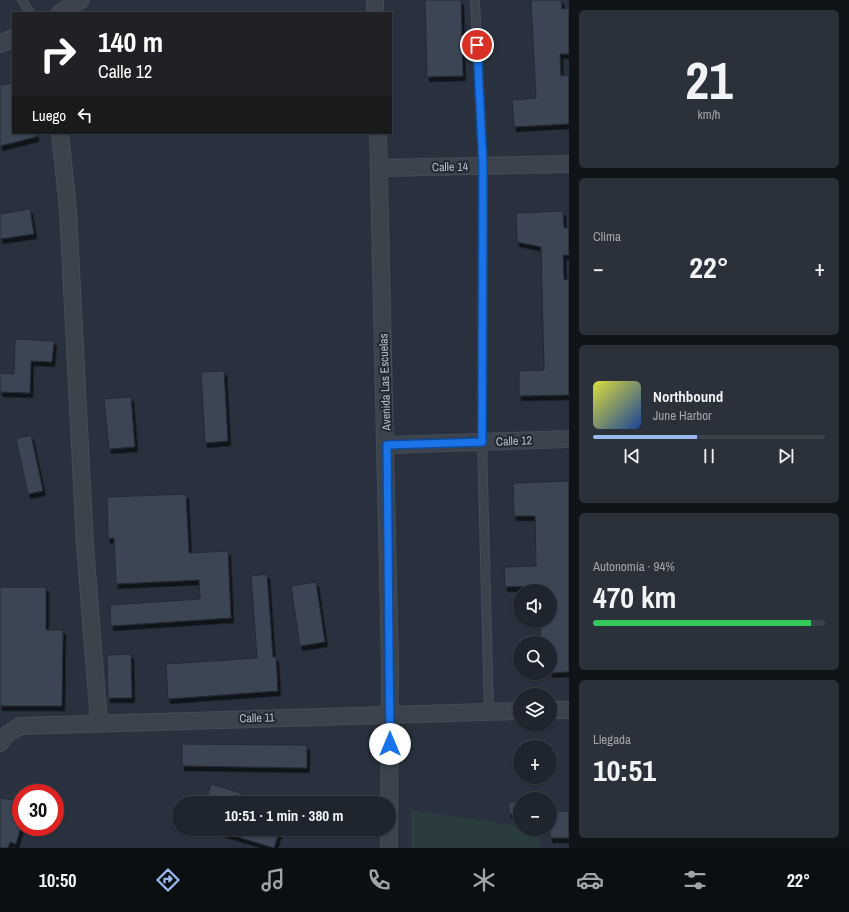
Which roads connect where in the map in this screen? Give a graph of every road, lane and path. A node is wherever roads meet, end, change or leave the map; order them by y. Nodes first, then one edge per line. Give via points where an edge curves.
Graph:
1 (22, 0) edge
2 (80, 0) edge
3 (375, 0) edge
4 (475, 0) edge
5 (29, 12) edge
6 (62, 12) edge
7 (376, 12) edge
8 (12, 38) edge
9 (0, 44) edge
10 (60, 134) edge
11 (378, 134) edge
12 (569, 164) edge
13 (483, 166) junction
14 (379, 168) junction
15 (569, 439) edge
16 (482, 442) junction
17 (387, 445) junction
18 (557, 710) edge
19 (569, 710) edge
20 (513, 711) edge
21 (489, 712) junction
22 (390, 714) junction
23 (98, 724) junction
24 (0, 743) edge
25 (389, 848) edge

1 - 5 lane
2 - 6 street
3 - 7 street
4 - 13 lane
8 - 9 street
10 - 23 street via 68,210 85,545
11 - 14 street, Avenida Las Escuelas
12 - 13 street, Calle 14
13 - 14 street, Calle 14
13 - 16 lane
14 - 17 street, Avenida Las Escuelas
15 - 16 street, Calle 12
16 - 17 street, Calle 12
16 - 21 lane
17 - 22 street, Avenida Las Escuelas
18 - 19 street
20 - 21 street, Calle 11
21 - 22 street, Calle 11
22 - 23 street, Calle 11
22 - 25 street, Avenida Las Escuelas
23 - 24 street, Calle 11 via 20,726 6,735

